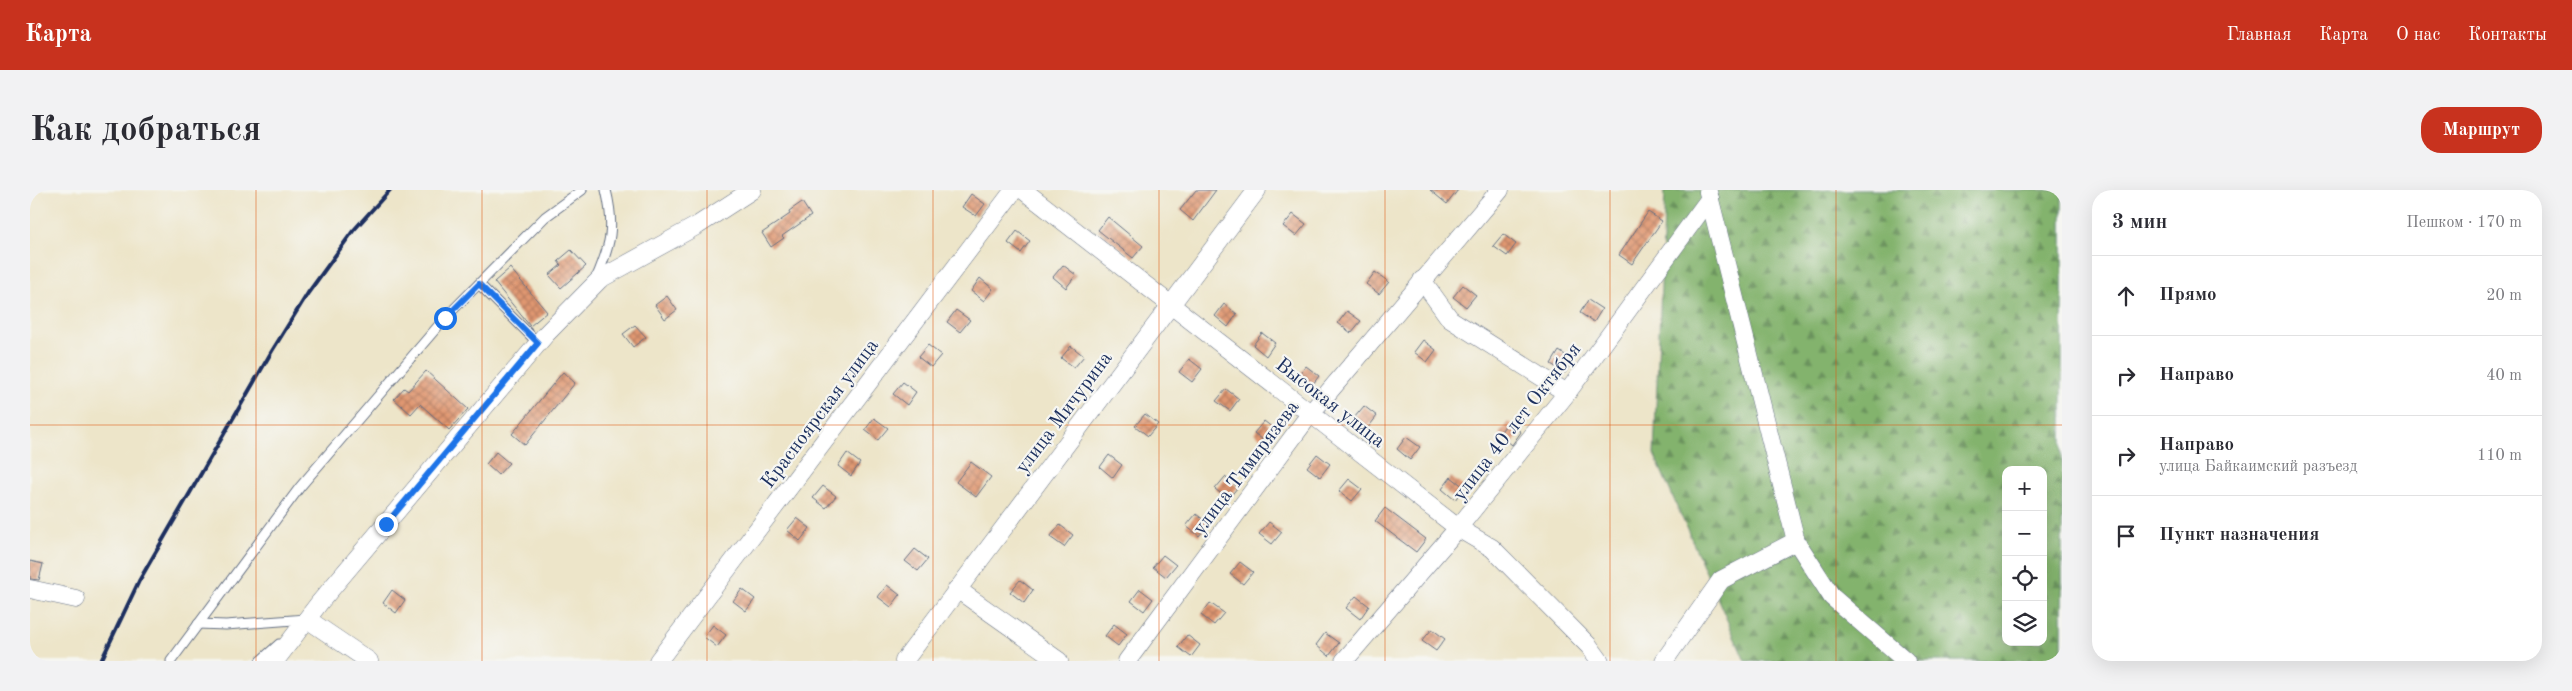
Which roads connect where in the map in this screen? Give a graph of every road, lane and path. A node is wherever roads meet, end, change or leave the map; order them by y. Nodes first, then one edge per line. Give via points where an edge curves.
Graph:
1 (582, 190) edge
2 (606, 190) edge
3 (752, 190) edge
4 (1014, 190) edge
5 (1023, 190) edge
6 (1257, 190) edge
7 (1500, 190) edge
8 (1709, 194) edge
9 (1422, 280) junction
10 (479, 284) junction
11 (591, 288) junction
12 (1170, 303) junction
13 (538, 343) junction
14 (1567, 393) junction
15 (1310, 414) junction
16 (1458, 528) junction
17 (1796, 541) junction
18 (30, 589) edge
19 (957, 589) junction
20 (76, 598) dead end
21 (307, 619) junction
22 (198, 624) junction
23 (171, 661) edge
24 (260, 661) edge
25 (275, 661) edge
26 (369, 661) edge
27 (658, 661) edge
28 (904, 661) edge
29 (1059, 661) edge
30 (1127, 661) edge
31 (1344, 661) edge
32 (1600, 661) edge
33 (1664, 661) edge
34 (1904, 661) edge

1 - 10 lane via 545,217
2 - 11 lane via 612,234
3 - 11 street via 698,225 600,279
4 - 27 street, Красноярская улица
5 - 12 street, Высокая улица
6 - 12 street, улица Мичурина
7 - 9 street, улица Тимирязева
8 - 14 street, улица 40 лет Октября
8 - 17 street
9 - 14 street via 1450,319
9 - 15 street, улица Тимирязева
10 - 13 lane
10 - 22 lane via 445,318 300,487
11 - 13 street
12 - 15 street, Высокая улица
12 - 19 street, улица Мичурина
13 - 21 street
14 - 16 street, улица 40 лет Октября
15 - 16 street, Высокая улица
15 - 30 street, улица Тимирязева
16 - 31 street, улица 40 лет Октября
16 - 32 street, Высокая улица via 1492,548
17 - 33 street via 1721,580
17 - 34 street via 1832,597
18 - 20 street
19 - 28 street, улица Мичурина
19 - 29 street
21 - 22 lane
21 - 24 lane
21 - 25 street
21 - 26 street
22 - 23 lane

